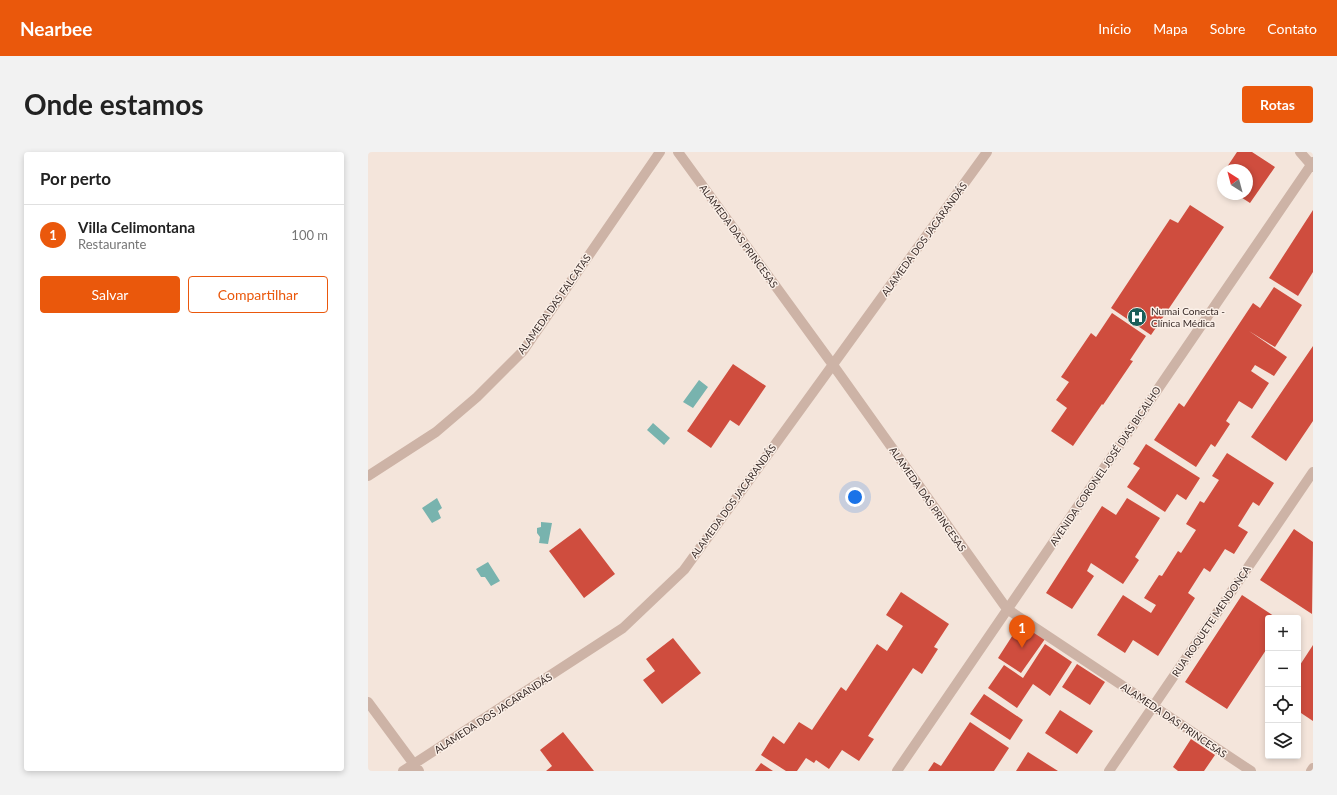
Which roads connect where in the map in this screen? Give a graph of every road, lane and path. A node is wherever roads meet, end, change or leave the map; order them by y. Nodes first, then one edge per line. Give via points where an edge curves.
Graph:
1 (660, 152) edge
2 (678, 152) edge
3 (987, 152) edge
4 (1300, 152) edge
5 (1312, 165) edge
6 (833, 365) junction
7 (1313, 472) edge
8 (368, 476) edge
9 (1007, 609) junction
10 (368, 702) edge
11 (1153, 706) junction
12 (417, 768) edge
13 (1313, 768) edge
14 (402, 771) edge
15 (897, 771) edge
16 (1109, 771) edge
17 (1251, 771) edge
18 (1311, 771) edge

1 - 8 street, ALAMEDA DAS FALCATAS via 523,351 477,397 436,432
2 - 6 street, ALAMEDA DAS PRINCESAS
3 - 6 street, ALAMEDA DOS JACARANDÁS
4 - 5 street
5 - 9 street, AVENIDA CORONEL JOSÉ DIAS BICALHO
6 - 9 street, ALAMEDA DAS PRINCESAS
6 - 12 street, ALAMEDA DOS JACARANDÁS via 684,570 623,628
7 - 11 street, RUA ROQUETE MENDONÇA
9 - 11 street, ALAMEDA DAS PRINCESAS
9 - 15 street, AVENIDA CORONEL JOSÉ DIAS BICALHO
10 - 12 street
11 - 16 street, RUA ROQUETE MENDONÇA
11 - 17 street, ALAMEDA DAS PRINCESAS
12 - 14 street, ALAMEDA DOS JACARANDÁS
13 - 18 street

